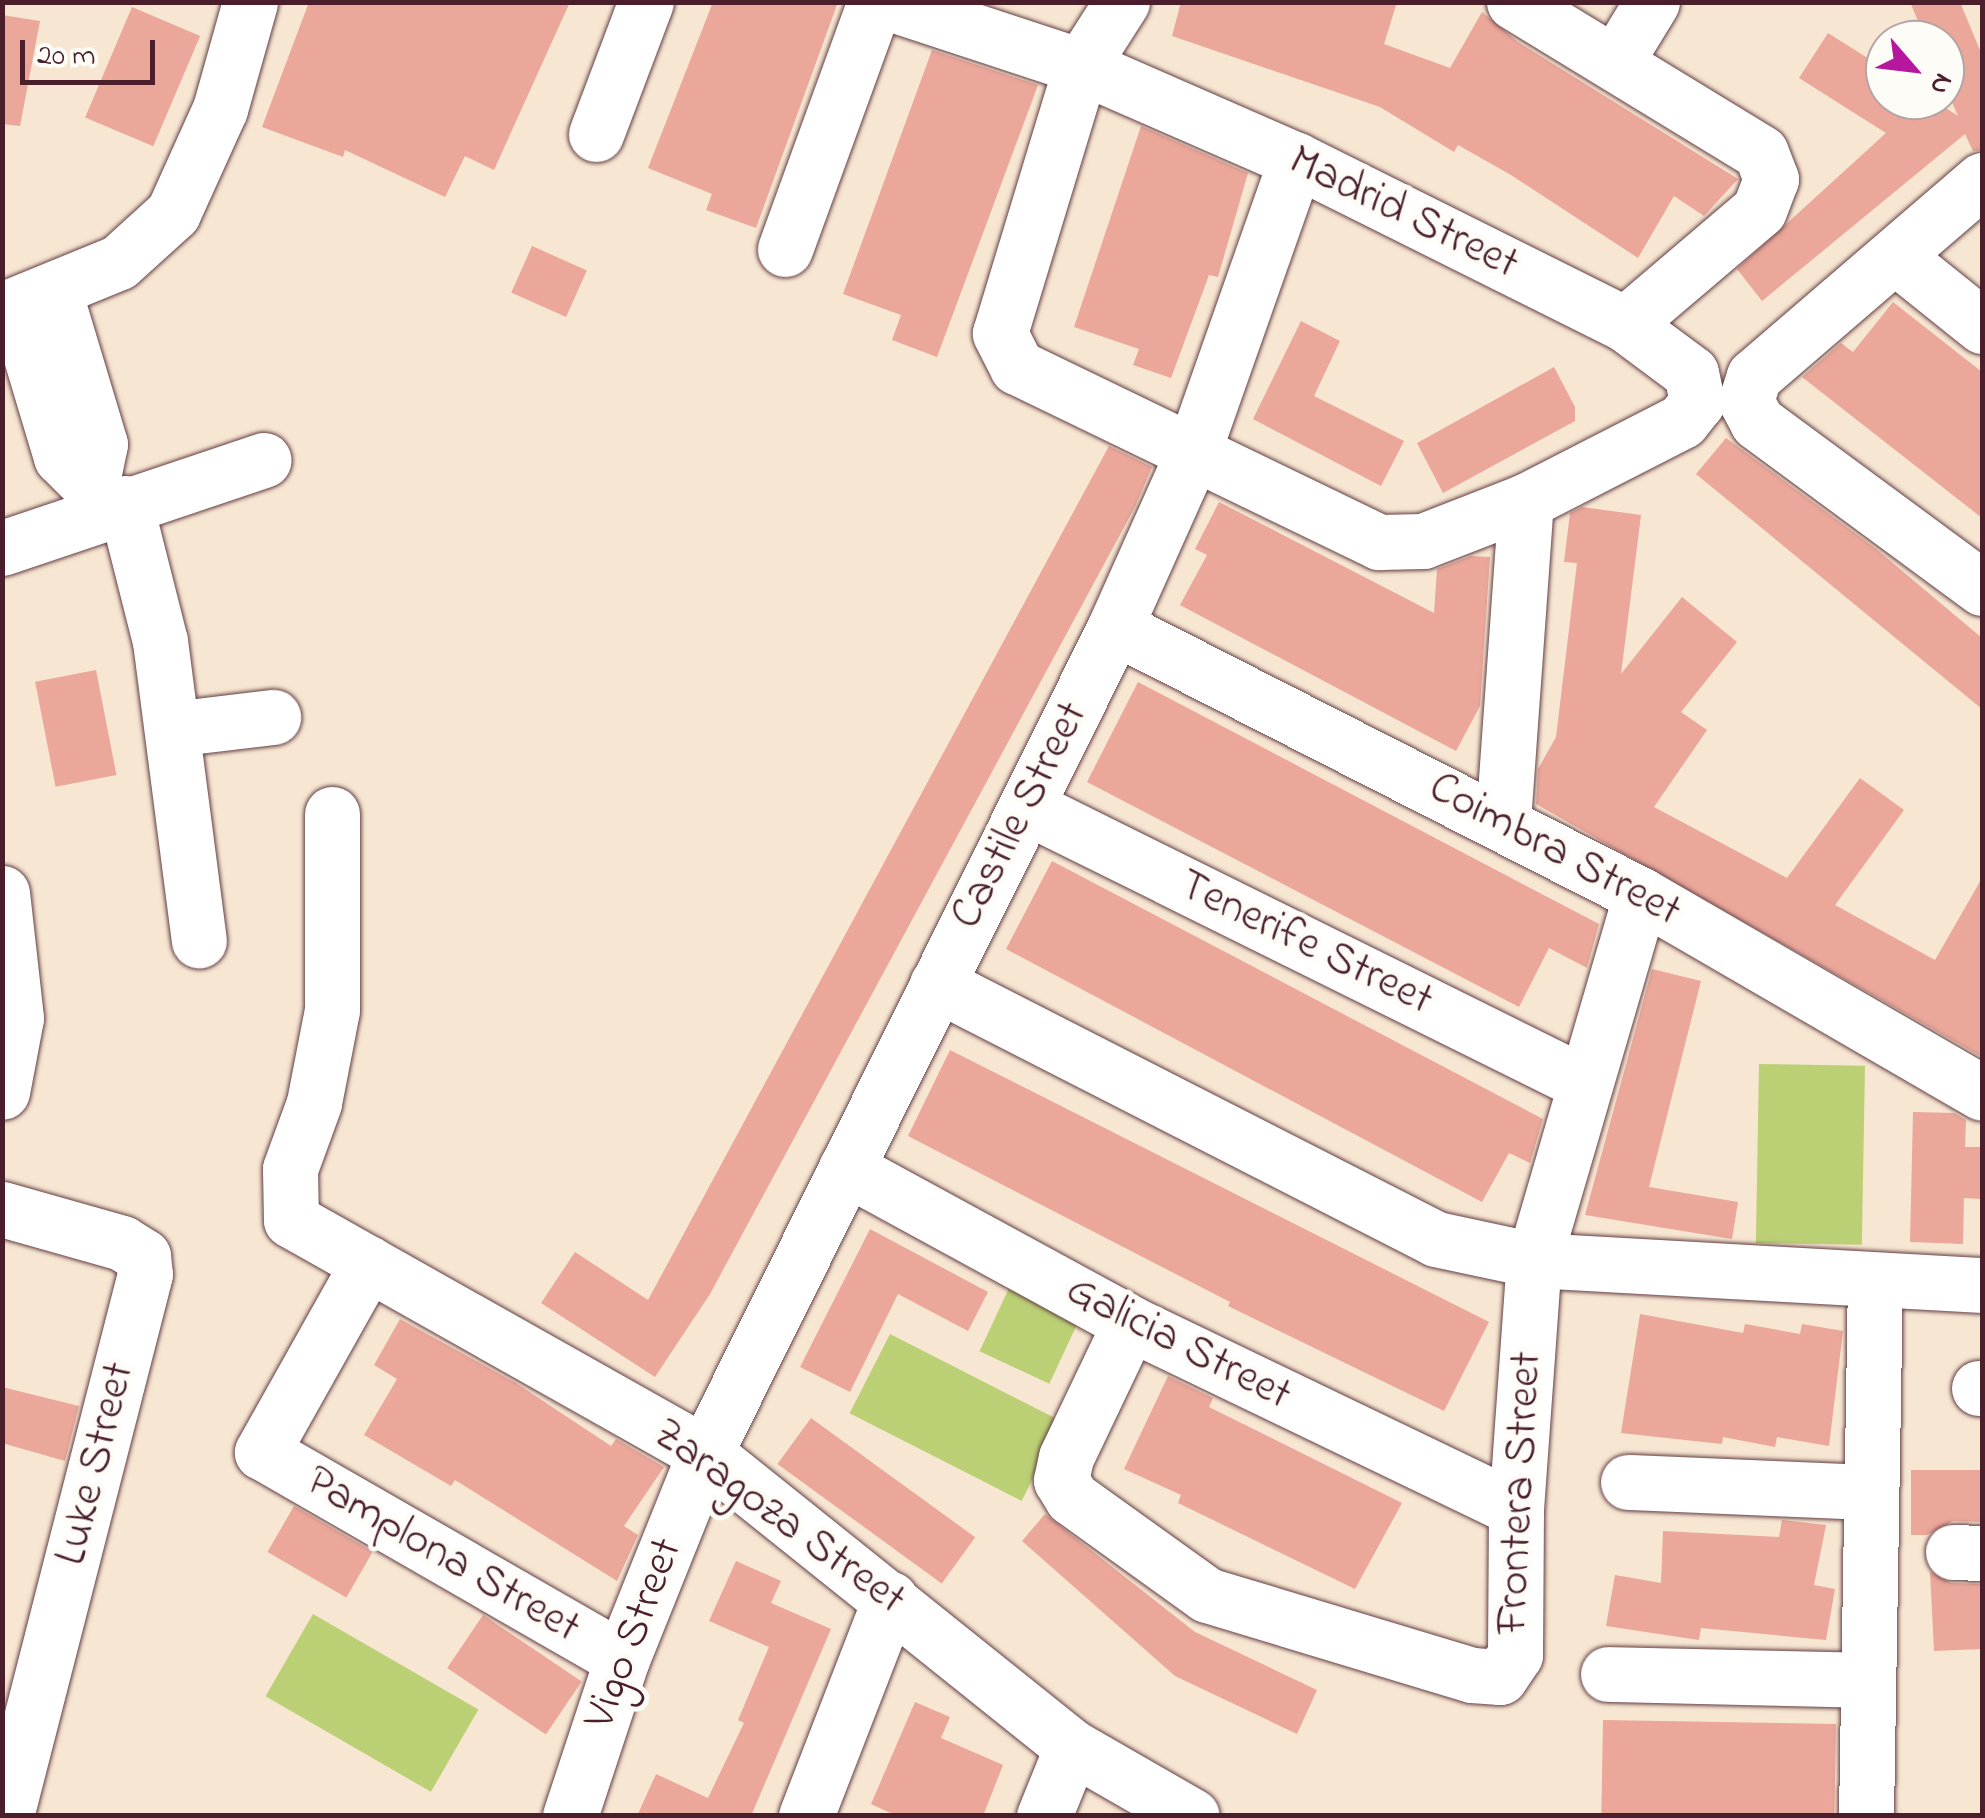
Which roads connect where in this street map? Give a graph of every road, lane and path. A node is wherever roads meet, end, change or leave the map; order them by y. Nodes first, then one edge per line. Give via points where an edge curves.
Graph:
1 (250, 2) edge
2 (646, 2) edge
3 (875, 2) edge
4 (886, 2) edge
5 (1122, 2) edge
6 (1514, 2) edge
7 (1652, 2) edge
8 (1616, 61) junction
9 (1081, 66) junction
10 (596, 134) dead end
11 (1296, 160) junction
12 (1982, 180) edge
13 (785, 249) dead end
14 (1895, 256) junction
15 (24, 303) edge
16 (1625, 324) junction
17 (1982, 326) edge
18 (1192, 456) junction
19 (264, 460) dead end
20 (105, 500) junction
21 (1526, 502) junction
22 (2, 548) edge
23 (1982, 588) edge
24 (1115, 627) junction
25 (273, 717) dead end
26 (172, 729) junction
27 (1028, 807) junction
28 (332, 814) dead end
29 (1502, 821) junction
30 (2, 893) edge
31 (1641, 895) junction
32 (199, 940) dead end
33 (937, 984) junction
34 (1582, 1082) junction
35 (2, 1092) edge
36 (1982, 1092) edge
37 (846, 1168) junction
38 (2, 1209) edge
39 (1534, 1260) junction
40 (368, 1263) junction
41 (1876, 1280) junction
42 (1982, 1286) edge
43 (1130, 1323) junction
44 (705, 1453) junction
45 (1628, 1482) dead end
46 (1870, 1492) junction
47 (1516, 1510) junction
48 (890, 1599) junction
49 (622, 1660) junction
50 (1608, 1674) dead end
51 (1868, 1680) junction
52 (1072, 1747) junction
53 (6, 1816) edge
54 (570, 1816) edge
55 (806, 1816) edge
56 (1044, 1816) edge
57 (1192, 1816) edge
58 (1866, 1816) edge

1 - 15 street via 220,109 173,213 119,262
2 - 10 street
3 - 13 street
4 - 9 street, Madrid Street
5 - 9 street, Madrid Street
6 - 8 street
7 - 8 street
8 - 16 street via 1761,154 1771,179 1759,210
9 - 11 street, Madrid Street
9 - 18 street, Madrid Street via 1000,332 1018,366
11 - 16 street, Madrid Street
11 - 18 street, Castile Street
12 - 14 street
14 - 17 street
14 - 23 street via 1754,376 1746,402 1758,422
15 - 20 street via 100,444
16 - 21 street, Madrid Street via 1691,373 1697,402 1682,421
18 - 21 street, Madrid Street via 1380,542 1422,541
18 - 24 street, Castile Street
19 - 20 street
20 - 22 street
20 - 26 street via 160,641
21 - 29 street
24 - 27 street, Castile Street
24 - 29 street, Coimbra Street
25 - 26 street
26 - 32 street
27 - 33 street, Castile Street
27 - 34 street, Tenerife Street
28 - 40 street, Zaragoza Street via 332,1010 314,1104 290,1169 292,1220
29 - 31 street, Coimbra Street
30 - 35 street via 16,1018
31 - 34 street, Frontera Street
31 - 36 street, Coimbra Street
33 - 37 street, Castile Street
33 - 39 street via 1436,1239
34 - 39 street, Frontera Street
37 - 43 street, Galicia Street
37 - 44 street, Castile Street
38 - 53 street, Luke Street via 122,1243 143,1256 145,1274
39 - 41 street
39 - 47 street, Frontera Street
40 - 44 street, Zaragoza Street
40 - 49 street, Pamplona Street via 262,1452
41 - 42 street
41 - 46 street
43 - 47 street, Galicia Street
43 - 47 street, Frontera Street via 1061,1480 1072,1498 1207,1594 1472,1676 1500,1677 1514,1654
44 - 48 street, Zaragoza Street
44 - 49 street, Vigo Street
45 - 46 street
46 - 51 street
48 - 52 street, Zaragoza Street
48 - 55 street
49 - 54 street, Vigo Street
50 - 51 street
51 - 58 street
52 - 56 street
52 - 57 street, Zaragoza Street

